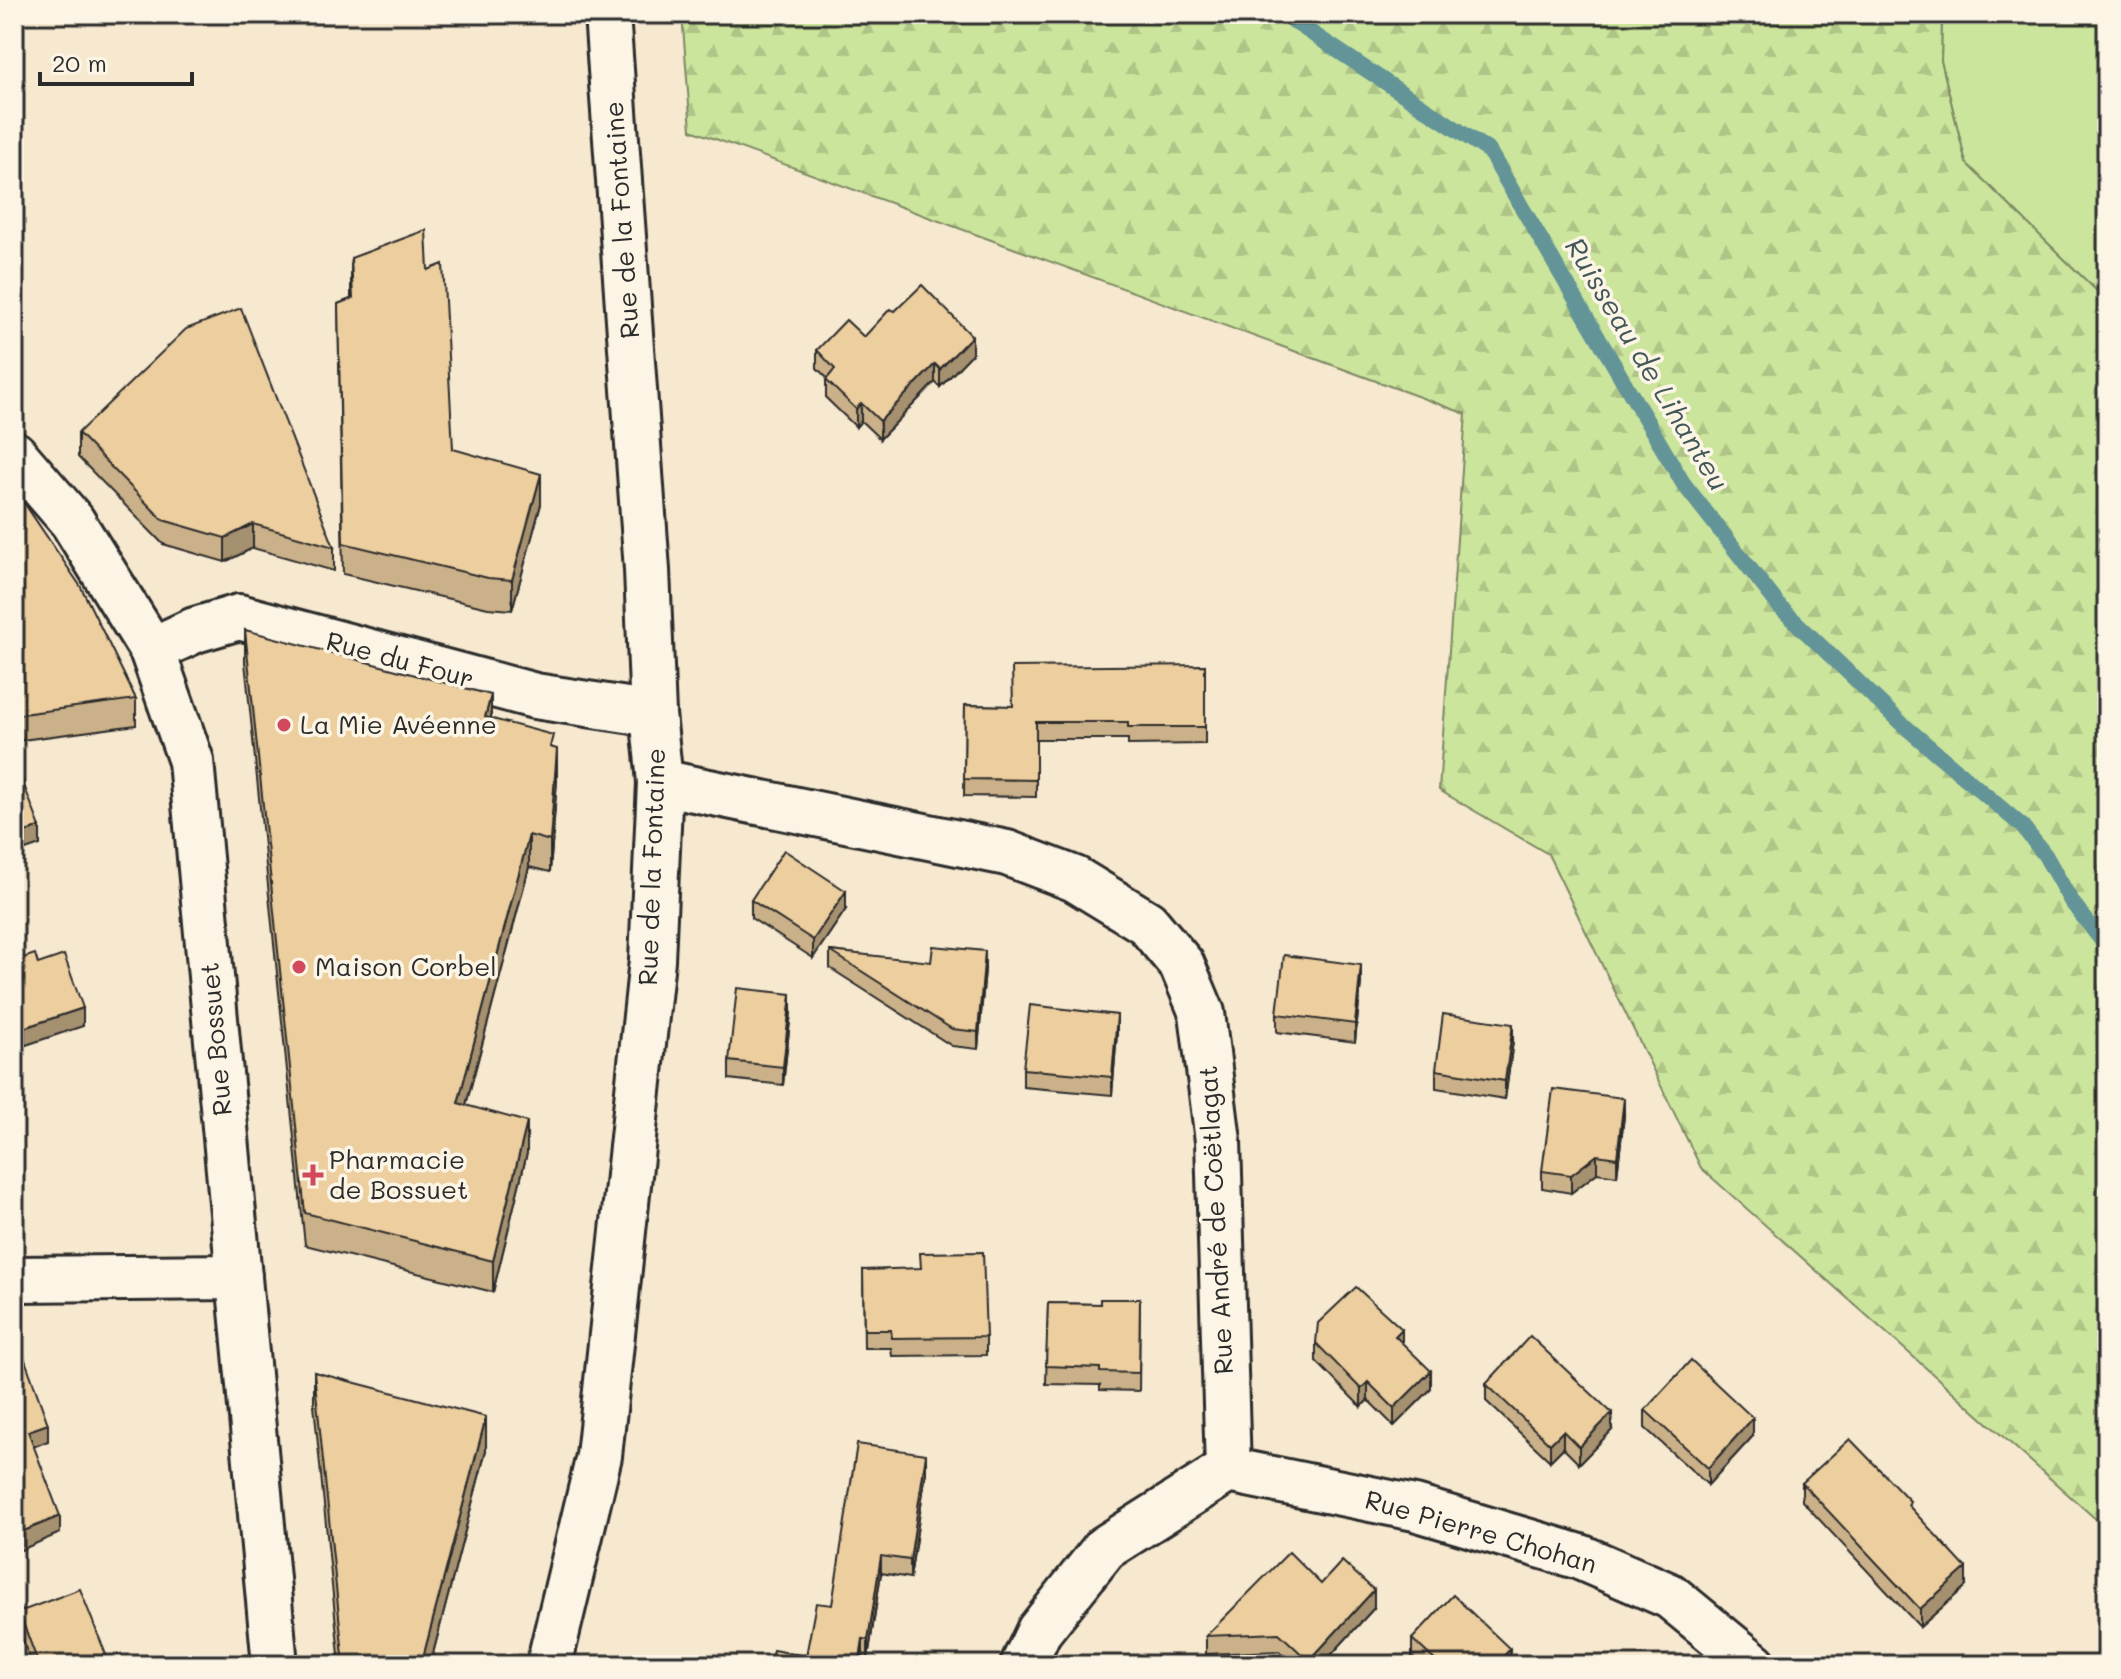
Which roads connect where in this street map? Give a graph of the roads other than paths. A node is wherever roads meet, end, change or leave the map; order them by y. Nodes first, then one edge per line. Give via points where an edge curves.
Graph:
1 (607, 14) edge
2 (16, 458) edge
3 (152, 650) junction
4 (653, 714) junction
5 (660, 782) junction
6 (239, 1277) junction
7 (14, 1279) edge
8 (1228, 1470) junction
9 (275, 1665) edge
10 (549, 1665) edge
11 (1023, 1665) edge
12 (1754, 1665) edge

1 - 4 street, Rue de la Fontaine
2 - 3 street, Rue Bossuet via 72,521
3 - 4 street, Rue du Four via 239,617 535,696
3 - 6 street, Rue Bossuet via 191,761
4 - 5 street, Rue de la Fontaine
5 - 8 street, Rue André de Coëtlagat via 1007,853 1075,879 1147,923 1182,965 1202,1013 1218,1141
5 - 10 street, Rue de la Fontaine via 652,960 599,1456
6 - 7 street
6 - 9 street, Rue Bossuet
8 - 11 street via 1105,1548 1039,1631
8 - 12 street, Rue Pierre Chohan via 1415,1508 1580,1557 1670,1596

